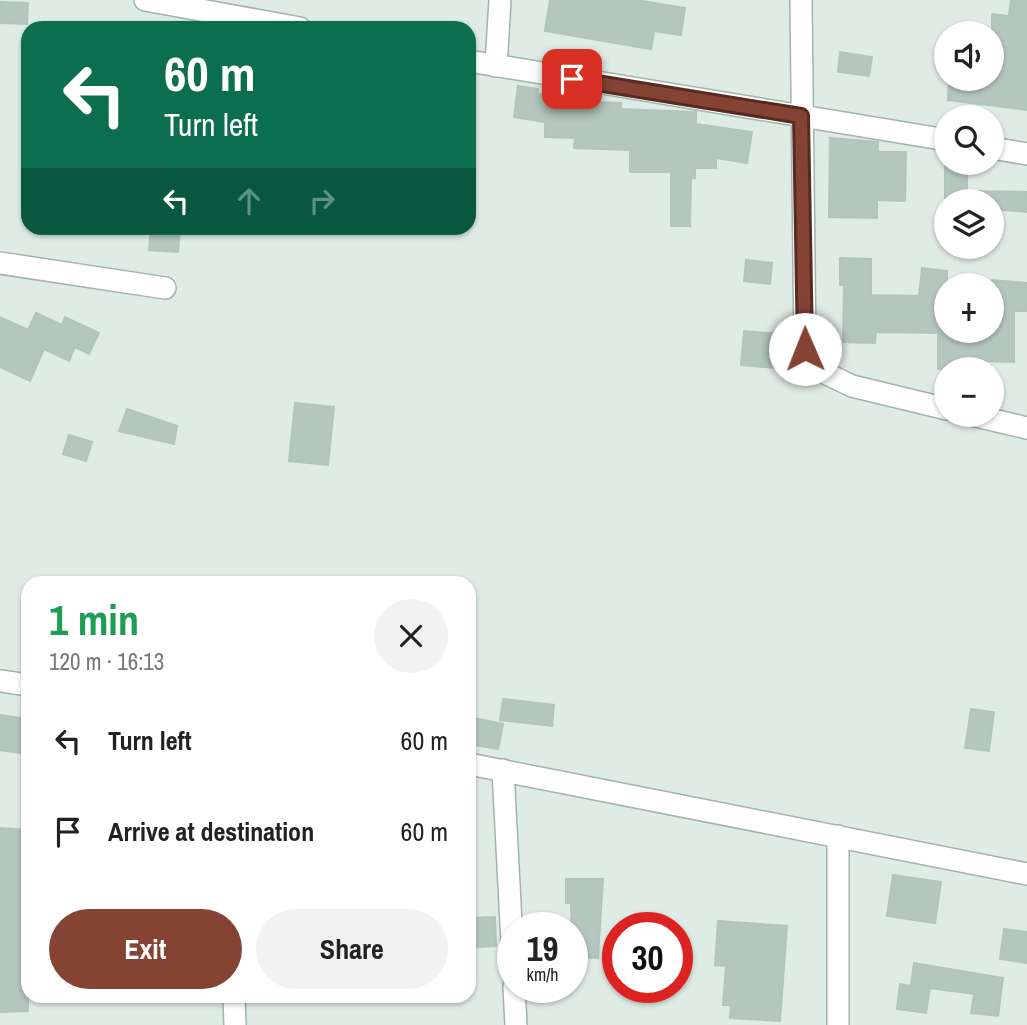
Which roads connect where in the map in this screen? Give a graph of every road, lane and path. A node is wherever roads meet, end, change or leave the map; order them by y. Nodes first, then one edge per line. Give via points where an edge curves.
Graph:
1 (145, 0) edge
2 (500, 0) edge
3 (801, 0) edge
4 (229, 7) edge
5 (276, 21) edge
6 (476, 62) edge
7 (496, 66) junction
8 (801, 116) junction
9 (934, 138) edge
10 (1004, 150) edge
11 (1027, 154) edge
12 (0, 263) edge
13 (165, 288) dead end
14 (934, 406) edge
15 (1004, 423) edge
16 (1027, 428) edge
17 (0, 681) edge
18 (21, 684) edge
19 (476, 765) edge
20 (503, 770) junction
21 (838, 836) junction
22 (1027, 874) edge
23 (510, 912) edge
24 (234, 1003) edge
25 (515, 1003) edge
26 (235, 1025) edge
27 (516, 1025) edge
28 (838, 1025) edge

1 - 4 street
2 - 7 street
3 - 8 street
4 - 5 street
6 - 7 street
7 - 8 street
8 - 9 street
8 - 14 street via 805,349 825,373 852,386
10 - 11 street
12 - 13 street
15 - 16 street
17 - 18 street
19 - 20 street
20 - 21 street
20 - 23 street
21 - 22 street
21 - 28 street
24 - 26 street
25 - 27 street

